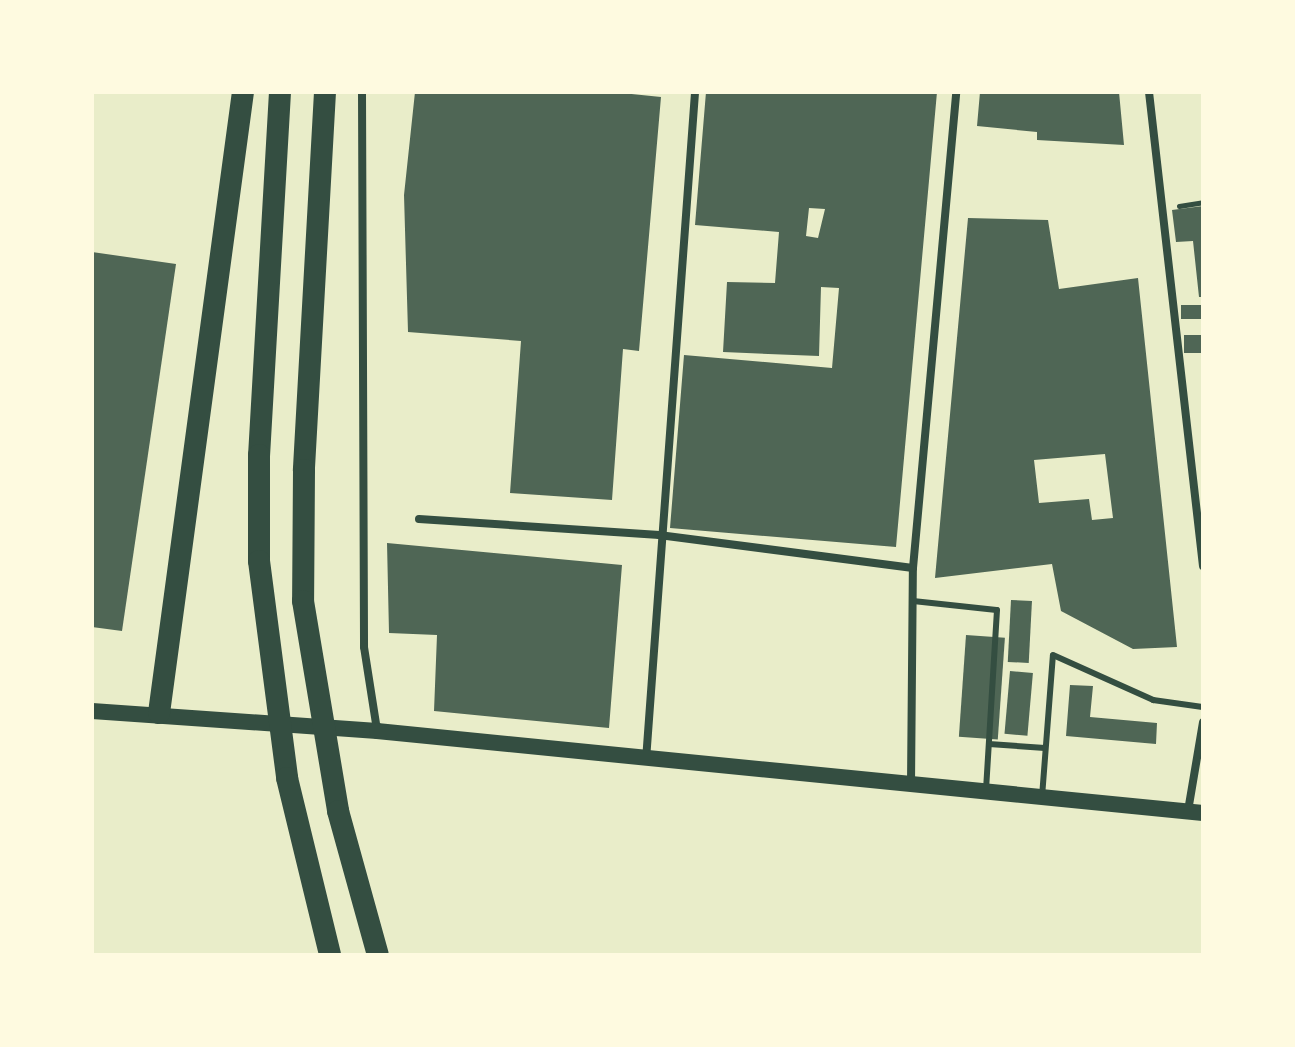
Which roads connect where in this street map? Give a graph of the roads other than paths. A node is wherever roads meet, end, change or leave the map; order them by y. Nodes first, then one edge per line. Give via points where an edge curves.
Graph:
1 (243, 92) edge
2 (280, 92) edge
3 (325, 92) edge
4 (362, 92) edge
5 (695, 92) edge
6 (956, 92) edge
7 (1149, 92) edge
8 (419, 519) dead end
9 (659, 535) junction
10 (1203, 566) edge
11 (913, 568) junction
12 (913, 601) junction
13 (1203, 707) edge
14 (92, 711) edge
15 (159, 713) junction
16 (1203, 722) edge
17 (278, 723) junction
18 (323, 727) junction
19 (377, 731) junction
20 (989, 744) junction
21 (1045, 748) junction
22 (646, 761) junction
23 (911, 784) junction
24 (986, 791) junction
25 (1042, 797) junction
26 (1196, 812) edge
27 (330, 955) edge
28 (378, 955) edge

1 - 15 highway
2 - 17 highway via 259,455 259,561
3 - 18 highway via 304,470 303,587
4 - 19 street via 364,647
5 - 9 street
6 - 11 street
7 - 10 street
8 - 9 street
9 - 11 street
9 - 22 street
11 - 12 street
12 - 20 lane via 997,610
12 - 23 street
13 - 21 lane via 1153,700 1053,655
14 - 15 main road
15 - 17 main road
16 - 26 street
17 - 18 main road
17 - 27 highway via 309,882
18 - 19 main road
18 - 28 highway via 352,870
19 - 22 main road
20 - 21 lane
20 - 24 lane
21 - 25 lane
22 - 23 main road
23 - 24 main road
24 - 25 main road
25 - 26 main road

